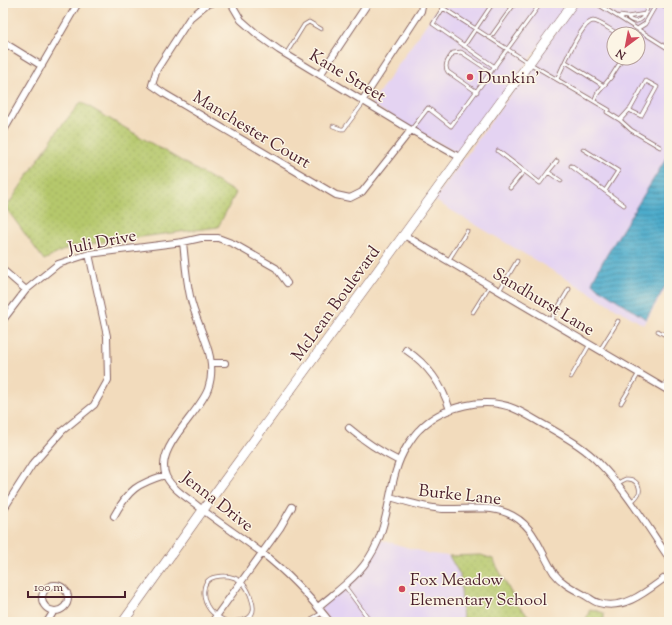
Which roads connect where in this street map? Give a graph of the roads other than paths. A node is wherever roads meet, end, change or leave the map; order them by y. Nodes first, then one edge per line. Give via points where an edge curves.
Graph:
1 (78, 3) edge
2 (211, 3) edge
3 (231, 3) edge
4 (368, 3) edge
5 (420, 3) edge
6 (493, 3) edge
7 (515, 3) edge
8 (541, 3) edge
9 (573, 3) edge
10 (596, 3) edge
11 (646, 3) edge
12 (658, 3) edge
13 (603, 5) edge
14 (669, 8) edge
15 (645, 14) junction
16 (618, 16) junction
17 (627, 18) junction
18 (633, 26) edge
19 (642, 26) edge
20 (606, 27) edge
21 (322, 29) dead end
22 (476, 29) junction
23 (646, 35) edge
24 (490, 38) junction
25 (3, 42) edge
26 (464, 46) junction
27 (508, 49) junction
28 (669, 49) edge
29 (286, 54) junction
30 (566, 62) junction
31 (529, 63) junction
32 (42, 66) junction
33 (618, 66) edge
34 (495, 67) junction
35 (491, 72) junction
36 (320, 75) junction
37 (557, 79) junction
38 (604, 86) junction
39 (477, 92) junction
40 (363, 101) junction
41 (594, 101) junction
42 (629, 110) junction
43 (620, 120) junction
44 (333, 126) dead end
45 (411, 130) junction
46 (3, 132) edge
47 (660, 148) dead end
48 (583, 149) dead end
49 (498, 151) dead end
50 (461, 158) junction
51 (557, 161) dead end
52 (571, 166) dead end
53 (524, 171) junction
54 (548, 172) junction
55 (561, 181) dead end
56 (510, 188) dead end
57 (605, 191) junction
58 (624, 205) dead end
59 (467, 231) dead end
60 (404, 235) junction
61 (183, 242) junction
62 (90, 254) junction
63 (448, 261) junction
64 (517, 262) dead end
65 (3, 270) edge
66 (287, 283) dead end
67 (490, 285) junction
68 (569, 289) dead end
69 (26, 290) junction
70 (499, 291) junction
71 (473, 312) dead end
72 (3, 320) edge
73 (550, 321) junction
74 (618, 321) dead end
75 (658, 331) dead end
76 (669, 337) edge
77 (590, 344) junction
78 (406, 350) dead end
79 (600, 350) junction
80 (211, 363) junction
81 (225, 363) dead end
82 (639, 373) junction
83 (570, 377) dead end
84 (669, 381) edge
85 (667, 390) edge
86 (621, 403) dead end
87 (450, 410) junction
88 (349, 428) dead end
89 (400, 461) junction
90 (166, 475) junction
91 (617, 484) junction
92 (390, 497) junction
93 (630, 502) junction
94 (292, 507) dead end
95 (3, 510) edge
96 (203, 510) junction
97 (114, 516) dead end
98 (262, 553) junction
99 (669, 558) edge
100 (669, 575) edge
101 (241, 582) junction
102 (344, 585) junction
103 (320, 610) junction
104 (54, 611) junction
105 (216, 616) junction
106 (47, 622) edge
107 (123, 622) edge
108 (212, 622) edge
109 (229, 622) edge
110 (311, 622) edge
111 (330, 622) edge
112 (371, 622) edge

1 - 32 street
2 - 45 street, Manchester Court via 206,4 190,18 157,70 152,85 336,195 350,198 362,192
3 - 29 street, Kane Street via 241,20
4 - 36 street
5 - 40 street via 422,10
6 - 22 lane
7 - 24 lane
8 - 27 lane
9 - 31 main road, McLean Boulevard
10 - 13 lane
11 - 15 lane via 648,6
12 - 14 lane
12 - 19 lane
13 - 16 lane
15 - 17 lane
15 - 17 lane via 639,21
16 - 17 lane
16 - 18 lane
20 - 30 lane via 598,22 590,22 584,28
21 - 29 lane via 309,22 304,25
22 - 24 lane
22 - 26 lane
22 - 26 lane via 443,8 433,24
23 - 28 lane
24 - 27 lane
25 - 32 street
26 - 34 lane
27 - 31 lane
27 - 34 lane
29 - 36 street, Kane Street
30 - 37 lane
30 - 38 lane
31 - 37 lane
31 - 50 main road, McLean Boulevard
32 - 46 street
33 - 38 lane
34 - 35 lane
35 - 39 lane
35 - 39 lane via 461,52 453,53 446,65 448,72
36 - 40 street, Kane Street
37 - 41 lane
38 - 41 lane
39 - 45 lane via 451,126 428,108
40 - 44 lane via 348,126 341,130
40 - 45 street, Kane Street
41 - 43 lane
42 - 42 lane via 646,81 657,87 641,116
42 - 43 lane
43 - 47 lane
45 - 50 street, Kane Street
48 - 57 lane via 618,171
49 - 53 lane
50 - 60 main road, McLean Boulevard
51 - 54 lane
52 - 57 lane
53 - 54 lane via 540,183
53 - 56 lane
54 - 55 lane
57 - 58 lane
59 - 63 lane
60 - 63 street, Sandhurst Lane
60 - 96 main road, McLean Boulevard
61 - 62 street, Juli Drive
61 - 66 street, Juli Drive via 218,238 234,244 276,268
61 - 80 street, Jenna Drive via 190,296 208,346
62 - 69 street, Juli Drive via 58,264
62 - 95 street via 107,336 108,380 94,405 62,431 32,465
63 - 67 street, Sandhurst Lane
64 - 70 lane
65 - 69 street
67 - 70 street, Sandhurst Lane
67 - 71 lane
68 - 73 lane
69 - 72 street, Juli Drive
70 - 73 street, Sandhurst Lane
73 - 77 street, Sandhurst Lane
74 - 79 lane
75 - 76 lane
77 - 79 street, Sandhurst Lane
77 - 83 lane
78 - 87 street via 434,376
79 - 82 street, Sandhurst Lane
80 - 81 street
80 - 90 street, Jenna Drive via 208,389 168,447 164,461
82 - 85 street, Sandhurst Lane
82 - 86 lane
84 - 85 street
87 - 89 street via 433,418 419,429
87 - 91 street via 474,404 495,403 515,409 588,452
88 - 89 street via 386,455
89 - 92 street
90 - 96 street, Jenna Drive via 179,492
90 - 97 street via 134,488 122,501
91 - 93 street
91 - 93 lane via 632,479 639,486 640,491
92 - 100 street, Burke Lane via 427,507 492,509 507,513 531,530 563,583 599,603 616,605 634,599
92 - 102 street via 379,540 371,557 360,572
93 - 99 street
94 - 98 street
96 - 98 street, Jenna Drive
96 - 107 main road, McLean Boulevard
98 - 101 street
98 - 103 street, Jenna Drive via 285,572
101 - 105 street
101 - 105 lane via 224,576 213,577 207,581 204,594 206,603
101 - 109 lane via 248,589 254,607 248,619
102 - 103 street
102 - 112 lane
103 - 110 lane
103 - 111 street, Jenna Drive
104 - 104 street via 62,609 68,599 63,588 56,585 44,591 42,600 46,607
104 - 106 street
105 - 108 street
105 - 109 lane

